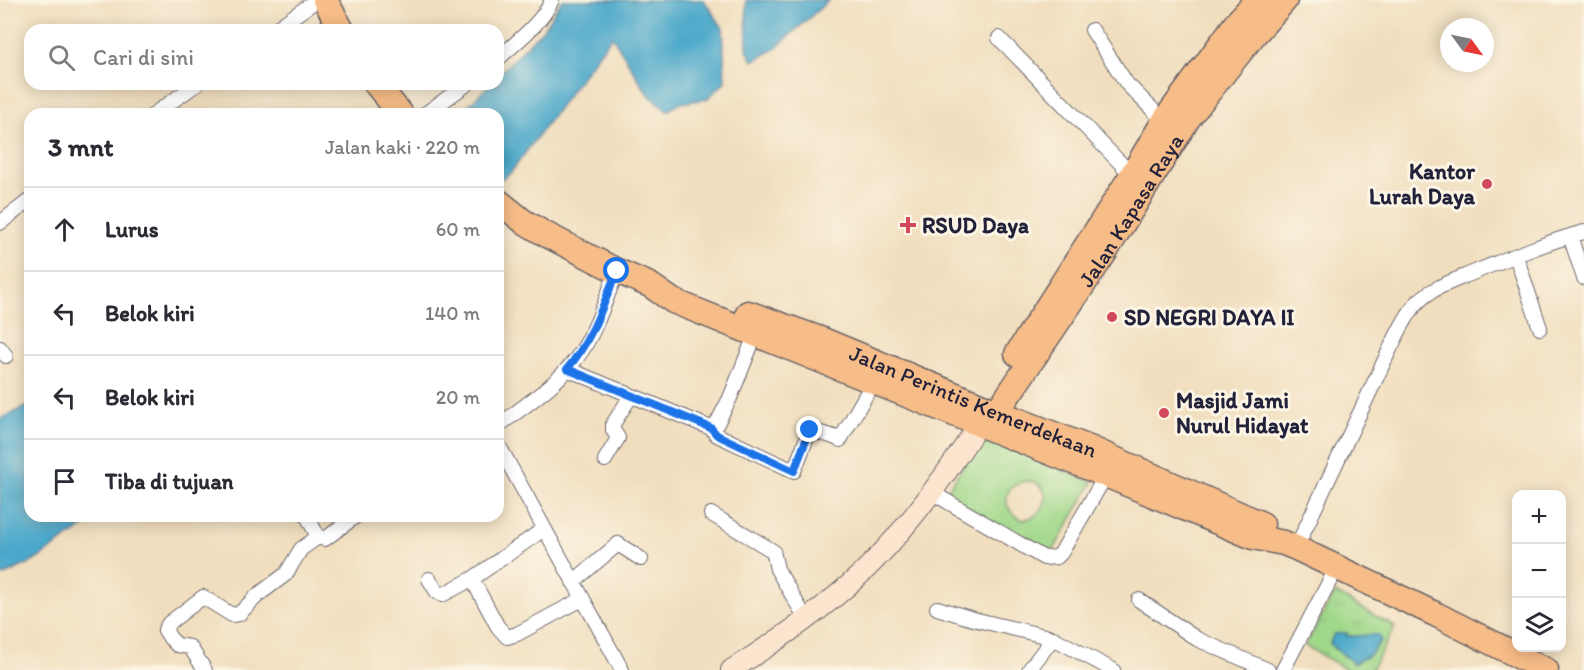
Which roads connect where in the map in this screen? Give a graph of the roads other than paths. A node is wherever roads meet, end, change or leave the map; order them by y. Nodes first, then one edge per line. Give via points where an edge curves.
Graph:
1 (317, 0) edge
2 (325, 0) edge
3 (552, 0) edge
4 (1257, 0) edge
5 (1285, 0) edge
6 (283, 24) edge
7 (339, 24) edge
8 (1245, 29) junction
9 (1092, 30) dead end
10 (999, 38) dead end
11 (504, 53) edge
12 (188, 90) edge
13 (381, 90) edge
14 (459, 90) edge
15 (163, 108) edge
16 (396, 108) edge
17 (433, 108) edge
18 (1164, 121) junction
19 (1132, 175) junction
20 (24, 205) edge
21 (504, 206) edge
22 (0, 223) edge
23 (1577, 234) edge
24 (1094, 251) junction
25 (1516, 256) junction
26 (617, 271) junction
27 (1584, 278) edge
28 (651, 285) junction
29 (1540, 328) dead end
30 (756, 333) junction
31 (813, 346) junction
32 (567, 369) junction
33 (874, 381) junction
34 (631, 396) junction
35 (984, 418) junction
36 (504, 421) edge
37 (711, 428) junction
38 (504, 455) edge
39 (605, 460) dead end
40 (1106, 475) junction
41 (931, 492) junction
42 (711, 514) dead end
43 (310, 522) edge
44 (348, 522) edge
45 (544, 529) junction
46 (318, 537) junction
47 (1290, 545) junction
48 (641, 559) dead end
49 (1337, 567) junction
50 (429, 579) dead end
51 (472, 579) junction
52 (573, 582) junction
53 (582, 599) junction
54 (1139, 600) dead end
55 (937, 608) dead end
56 (806, 619) junction
57 (1053, 638) junction
58 (205, 670) edge
59 (622, 670) edge
60 (731, 670) edge
61 (1029, 670) edge
62 (1113, 670) edge
63 (1268, 670) edge
64 (1283, 670) edge
65 (1546, 670) edge

1 - 6 street
2 - 7 highway
3 - 11 street
4 - 8 highway, Jalan Kapasa Raya
5 - 8 highway, Jalan Kapasa Raya
8 - 18 highway, Jalan Kapasa Raya
8 - 24 highway, Jalan Kapasa Raya via 1189,117
9 - 18 street via 1127,84
10 - 19 street
12 - 15 street
13 - 16 highway
14 - 17 street
18 - 19 highway, Jalan Kapasa Raya
19 - 24 highway, Jalan Kapasa Raya
20 - 22 street
21 - 26 highway, Jalan Perintis Kemerdekaan via 523,221
23 - 25 street
23 - 27 street
24 - 35 highway, Jalan Kapasa Raya
25 - 29 street
25 - 47 street via 1431,292 1407,317
26 - 28 highway, Jalan Perintis Kemerdekaan
26 - 32 street via 589,338
28 - 30 highway, Jalan Perintis Kemerdekaan via 673,301
28 - 31 highway, Jalan Perintis Kemerdekaan via 678,288
30 - 31 highway, Jalan Perintis Kemerdekaan
30 - 37 street via 720,419
31 - 33 highway, Jalan Perintis Kemerdekaan
31 - 35 highway, Jalan Perintis Kemerdekaan
32 - 34 street
32 - 36 street
33 - 35 highway, Jalan Perintis Kemerdekaan
33 - 37 street via 840,440 829,433 810,430 794,471 717,435
34 - 37 street
34 - 39 street via 613,424 618,438
35 - 40 highway, Jalan Perintis Kemerdekaan
35 - 41 main road
35 - 47 highway, Jalan Perintis Kemerdekaan via 1092,449 1260,523
38 - 45 street
40 - 41 street via 1061,553 1052,559 1044,558
40 - 47 highway, Jalan Perintis Kemerdekaan via 1253,537
41 - 56 main road via 872,563
42 - 56 street via 773,552 777,569
43 - 46 street
44 - 46 street via 325,539
45 - 51 street
45 - 52 street
46 - 58 street via 301,549 286,574 239,614 232,615 203,597 169,623 165,630 170,638 177,645 190,647
47 - 49 highway, Jalan Perintis Kemerdekaan
48 - 52 street via 618,544
49 - 64 street
49 - 65 highway, Jalan Perintis Kemerdekaan
50 - 51 street via 442,595
51 - 53 street via 507,638
52 - 53 street
53 - 59 street
54 - 63 street via 1197,639
55 - 57 street
56 - 60 main road
57 - 61 street
57 - 62 street

